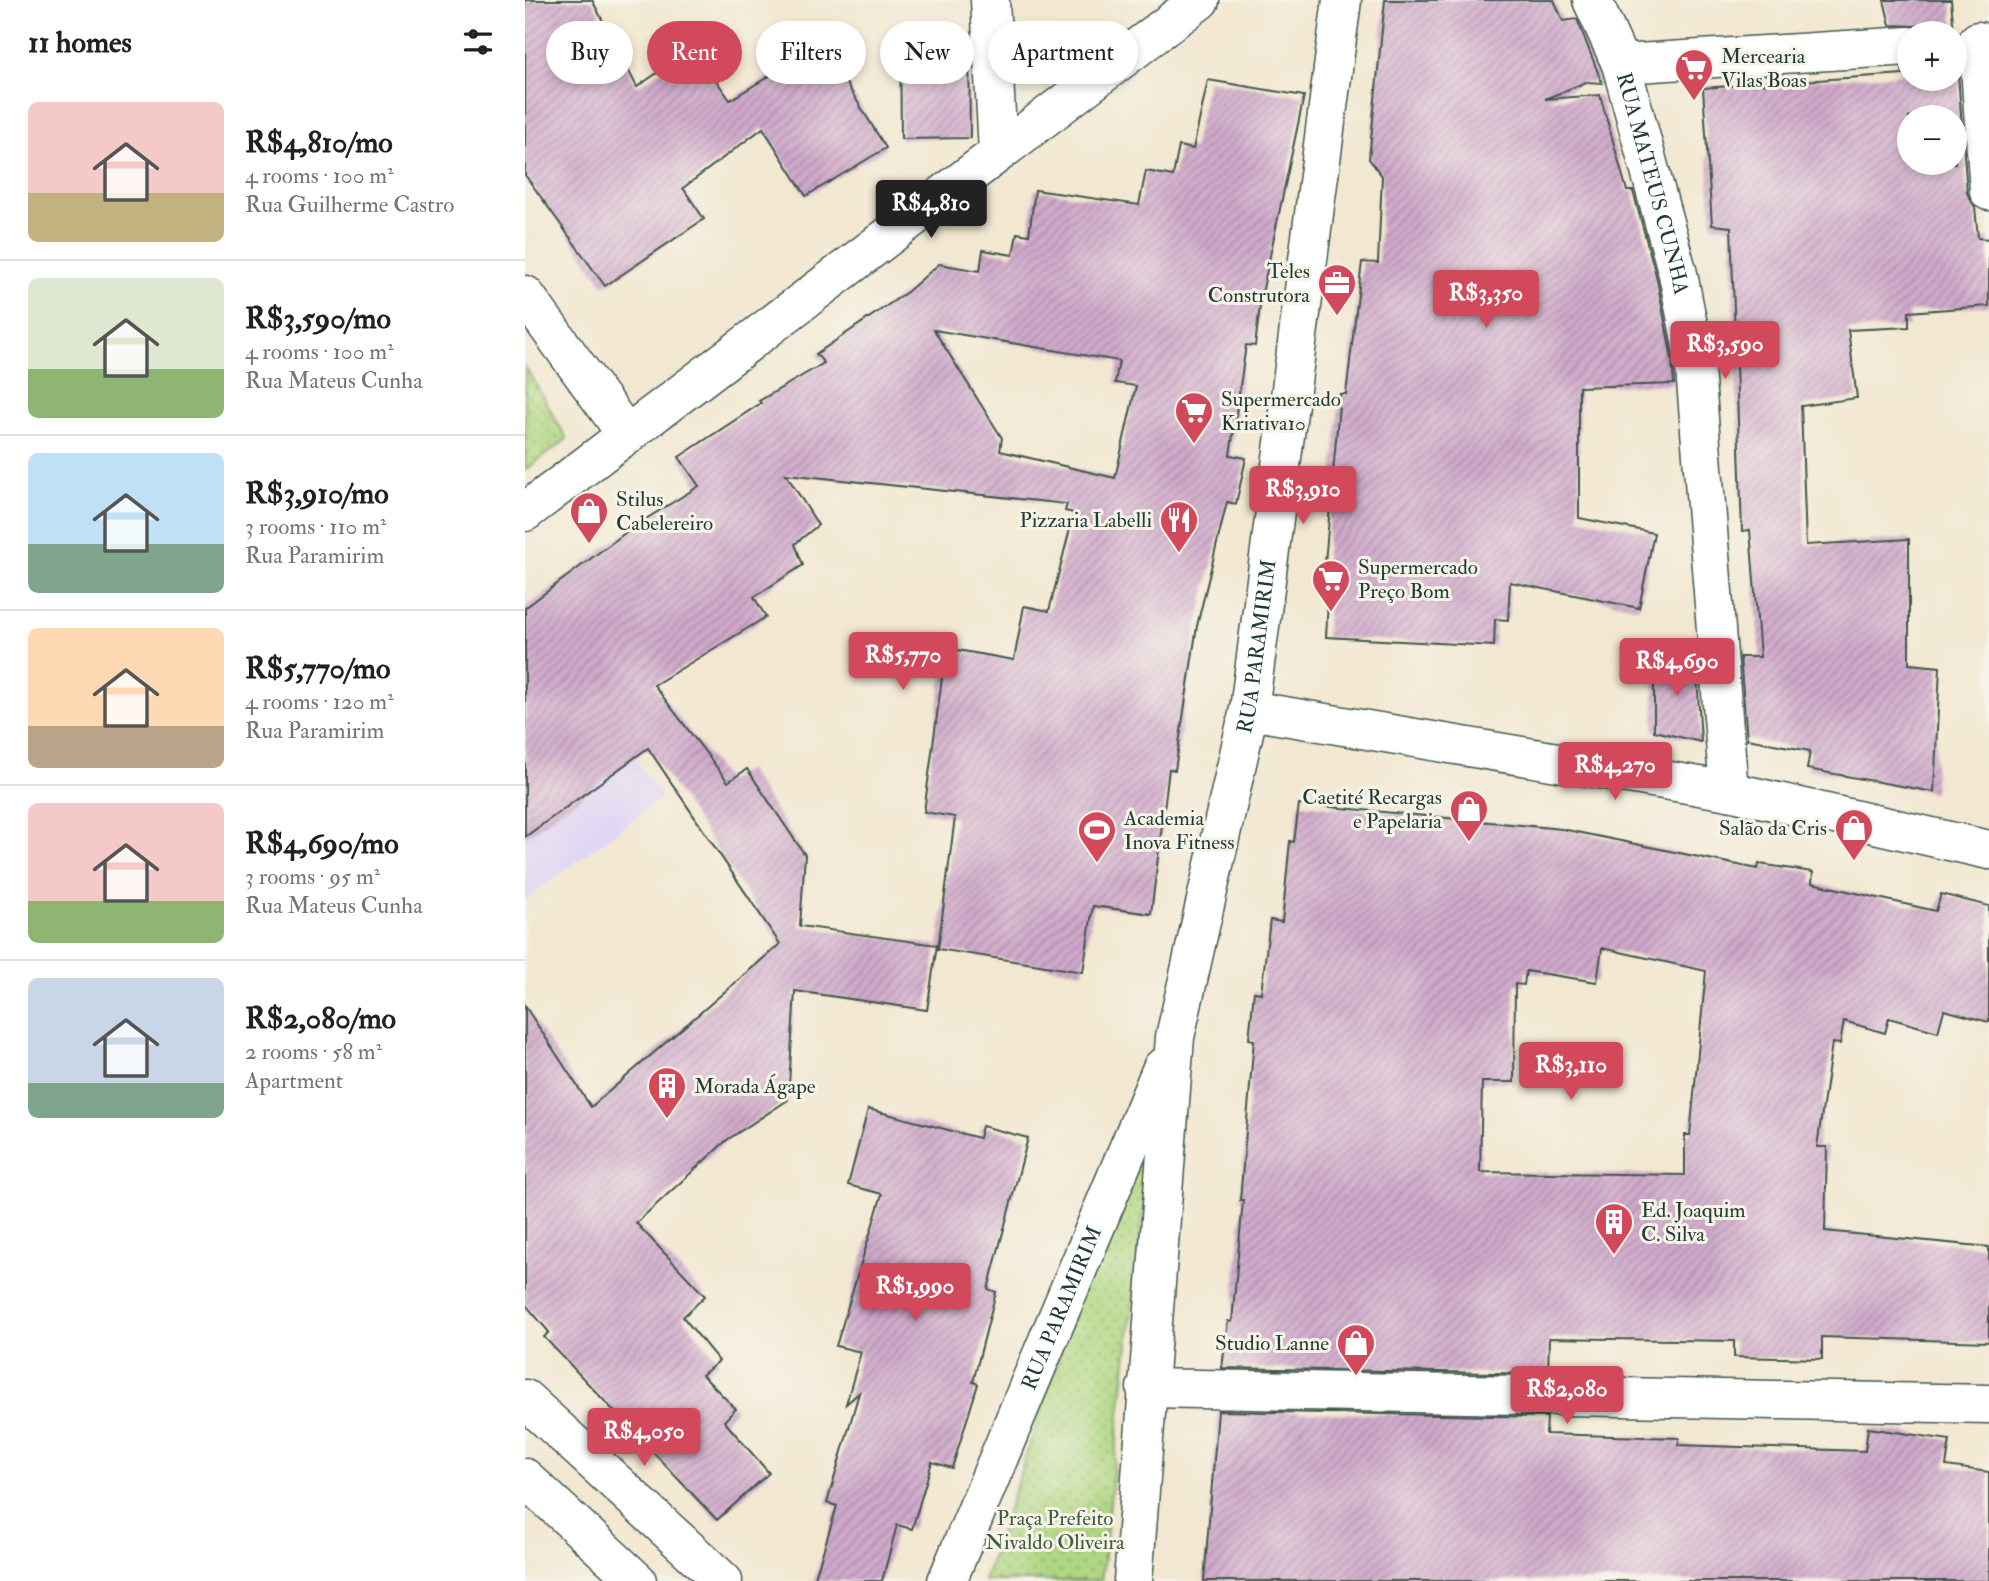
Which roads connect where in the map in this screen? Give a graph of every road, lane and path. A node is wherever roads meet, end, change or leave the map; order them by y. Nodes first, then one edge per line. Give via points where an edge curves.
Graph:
1 (990, 0) edge
2 (1200, 0) edge
3 (1342, 0) edge
4 (1592, 0) edge
5 (1974, 41) edge
6 (1897, 47) edge
7 (1621, 64) junction
8 (998, 152) junction
9 (1989, 191) edge
10 (525, 295) edge
11 (627, 435) junction
12 (525, 512) edge
13 (1249, 710) junction
14 (1729, 791) junction
15 (1989, 850) edge
16 (1175, 1037) junction
17 (1146, 1388) junction
18 (525, 1399) edge
19 (1989, 1404) edge
20 (525, 1478) edge
21 (637, 1581) edge
22 (723, 1581) edge
23 (947, 1581) edge
24 (1133, 1581) edge

1 - 8 street
2 - 8 street
3 - 13 street, RUA PARAMIRIM
4 - 7 street, RUA MATEUS CUNHA
5 - 9 street
6 - 7 street
7 - 14 street, RUA MATEUS CUNHA via 1678,274 1693,356
8 - 11 street
10 - 11 street
11 - 12 street
13 - 14 street
13 - 16 street, RUA PARAMIRIM
14 - 15 street
16 - 17 street, RUA PARAMIRIM
16 - 23 street, RUA PARAMIRIM
17 - 19 street
17 - 24 street, RUA PARAMIRIM
18 - 22 street
20 - 21 street

